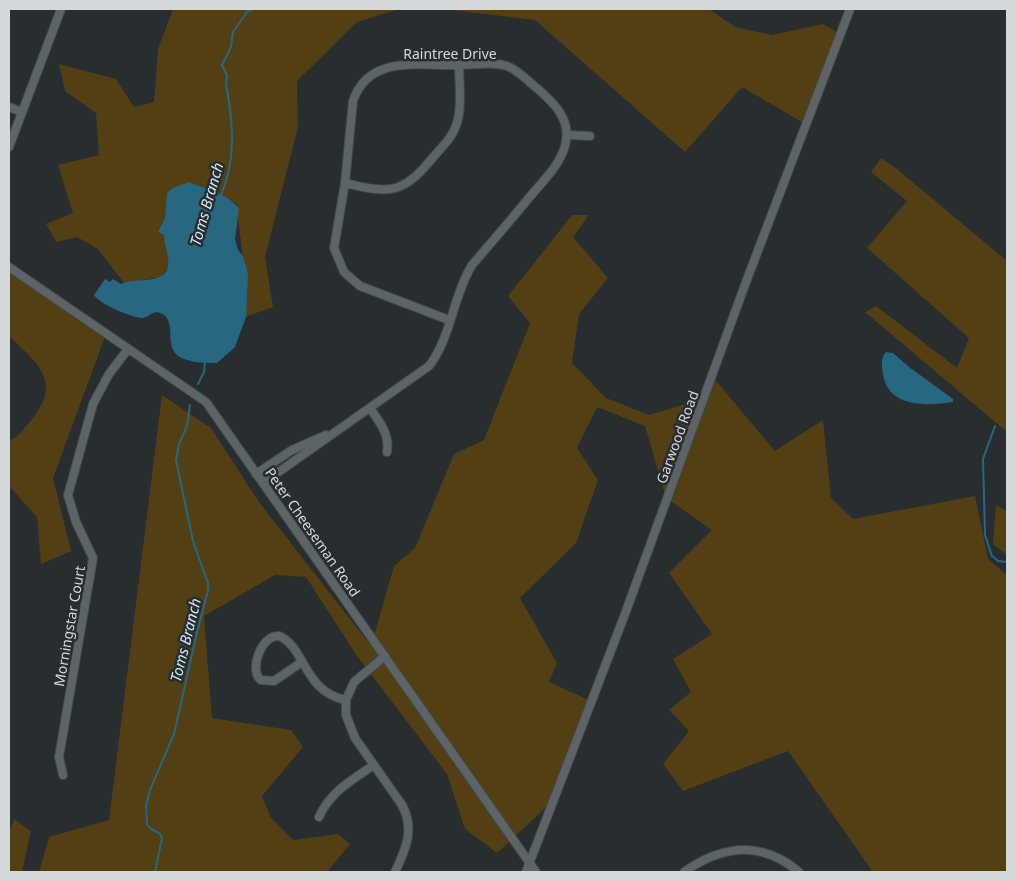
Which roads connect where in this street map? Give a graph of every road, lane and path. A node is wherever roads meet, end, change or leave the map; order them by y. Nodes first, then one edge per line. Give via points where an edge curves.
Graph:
1 (61, 9) edge
2 (850, 9) edge
3 (459, 65) junction
4 (9, 107) edge
5 (22, 112) junction
6 (567, 135) junction
7 (590, 136) dead end
8 (9, 147) edge
9 (345, 184) junction
10 (9, 267) edge
11 (450, 320) junction
12 (128, 349) junction
13 (370, 408) junction
14 (346, 425) junction
15 (387, 452) dead end
16 (256, 474) junction
17 (263, 484) junction
18 (385, 656) junction
19 (302, 662) junction
20 (346, 700) junction
21 (374, 765) junction
22 (63, 774) dead end
23 (319, 817) dead end
24 (530, 863) junction
25 (395, 872) edge
26 (526, 872) edge
27 (536, 872) edge
28 (684, 872) edge
29 (799, 872) edge

1 - 5 street
2 - 24 street, Garwood Road
3 - 6 street, Raintree Drive via 495,64 517,71 556,106
3 - 9 street via 460,108 456,128 420,173 408,183 387,190
3 - 9 street, Raintree Drive via 394,65 368,77 353,101
4 - 5 street
5 - 8 street
6 - 7 street
6 - 11 street via 563,153 555,166 468,272
9 - 11 street, Raintree Drive via 334,241 335,254 344,272 366,289
10 - 12 street, Peter Cheeseman Road
11 - 13 street via 438,351 428,366
12 - 16 street, Peter Cheeseman Road via 206,402
12 - 22 street, Morningstar Court via 109,374 93,404 68,495 76,522 94,558 59,757
13 - 14 street
13 - 15 street via 386,433
14 - 16 street via 292,450
14 - 17 street
16 - 17 street, Peter Cheeseman Road
17 - 18 street, Peter Cheeseman Road
18 - 20 street via 358,678
18 - 24 street, Peter Cheeseman Road
19 - 19 street via 288,642 276,635 266,640 256,673 261,680 274,681
19 - 20 street via 324,691
20 - 21 street via 350,729
21 - 23 street via 331,796
21 - 25 street via 402,805 408,822 407,846
24 - 26 street, Garwood Road
24 - 27 street, Peter Cheeseman Road
28 - 29 street via 713,855 741,850 775,856

